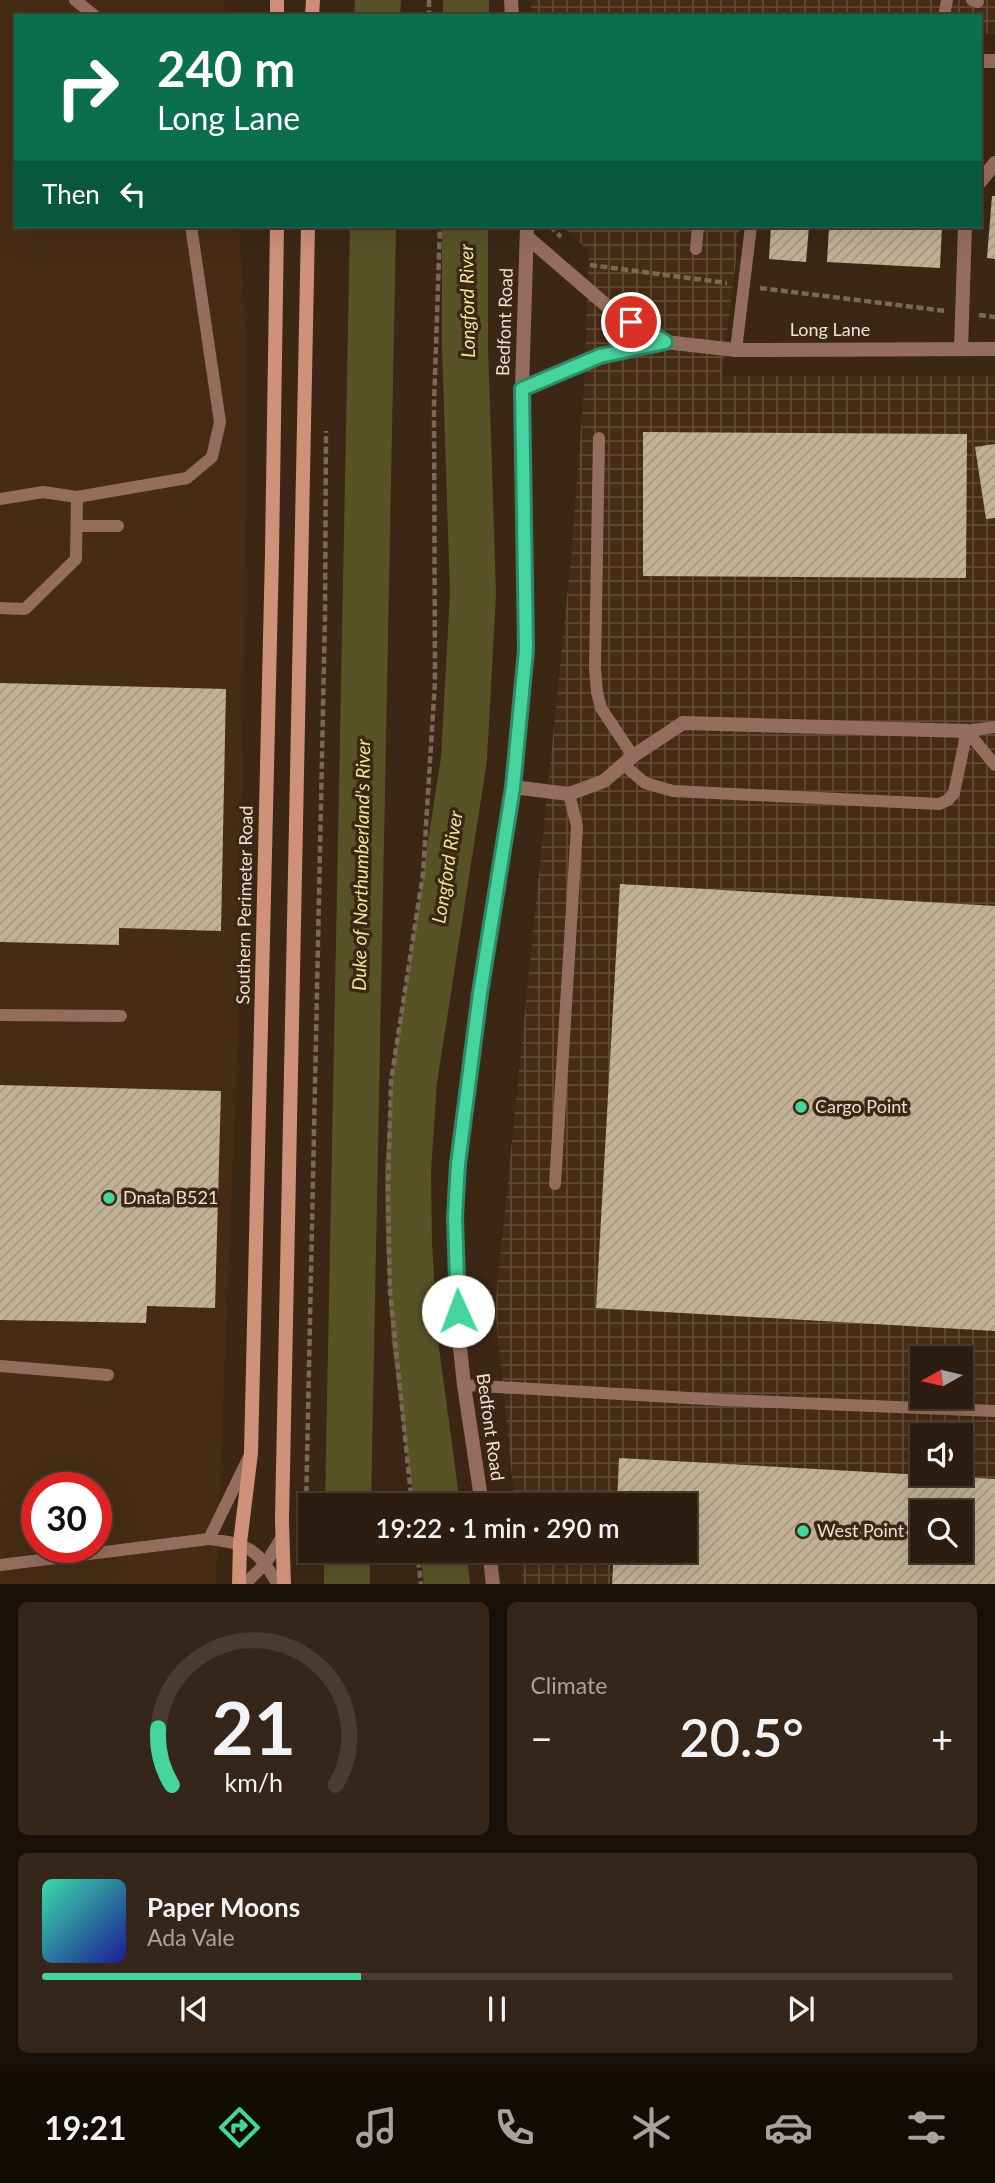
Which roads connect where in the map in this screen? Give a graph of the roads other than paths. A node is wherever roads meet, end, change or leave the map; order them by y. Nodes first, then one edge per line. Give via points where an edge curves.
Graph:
1 (75, 0) edge
2 (92, 14) edge
3 (995, 163) edge
4 (982, 179) edge
5 (191, 228) edge
6 (277, 228) edge
7 (308, 228) edge
8 (698, 228) edge
9 (751, 228) edge
10 (965, 228) edge
11 (527, 232) edge
12 (696, 249) dead end
13 (665, 342) junction
14 (961, 349) junction
15 (995, 349) edge
16 (736, 350) junction
17 (522, 389) junction
18 (599, 438) dead end
19 (77, 497) junction
20 (0, 499) edge
21 (77, 526) junction
22 (118, 526) dead end
23 (0, 608) edge
24 (995, 727) edge
25 (967, 730) junction
26 (628, 760) junction
27 (995, 765) edge
28 (513, 787) junction
29 (569, 794) junction
30 (0, 1015) edge
31 (121, 1016) dead end
32 (555, 1184) dead end
33 (0, 1366) edge
34 (108, 1375) dead end
35 (464, 1385) junction
36 (995, 1411) edge
37 (251, 1453) junction
38 (480, 1493) edge
39 (282, 1537) junction
40 (209, 1539) junction
41 (240, 1543) junction
42 (265, 1563) junction
43 (491, 1563) edge
44 (0, 1565) edge
45 (242, 1584) edge
46 (278, 1584) edge
47 (284, 1584) edge
48 (493, 1584) edge

1 - 2 lane
3 - 4 street
5 - 19 lane via 220,422 212,457 187,478
6 - 37 street, Southern Perimeter Road
7 - 39 street
8 - 12 lane
9 - 16 lane
10 - 14 street
11 - 13 street, Long Lane via 614,312
11 - 17 street, Bedfont Road
13 - 16 street, Long Lane
13 - 17 street, Long Lane via 600,356
14 - 15 street, Long Lane
14 - 16 street, Long Lane
17 - 28 street, Bedfont Road via 526,650
18 - 26 lane via 594,668 601,708
19 - 20 lane via 43,492
19 - 21 lane
21 - 22 lane
21 - 23 lane via 76,559 25,609
24 - 25 lane
25 - 26 street via 682,723
25 - 26 lane via 954,793 939,804 673,791 645,783
25 - 27 lane
26 - 29 street via 604,781
28 - 29 street
28 - 35 street, Bedfont Road via 458,1164 456,1273
29 - 32 lane via 577,826
30 - 31 lane
33 - 34 lane
35 - 36 lane
35 - 38 street, Bedfont Road
37 - 40 lane
37 - 41 street, Southern Perimeter Road
39 - 42 lane
39 - 47 street
40 - 41 lane
40 - 44 lane
41 - 42 lane
41 - 45 street, Southern Perimeter Road
42 - 45 lane
42 - 46 lane
43 - 48 street

